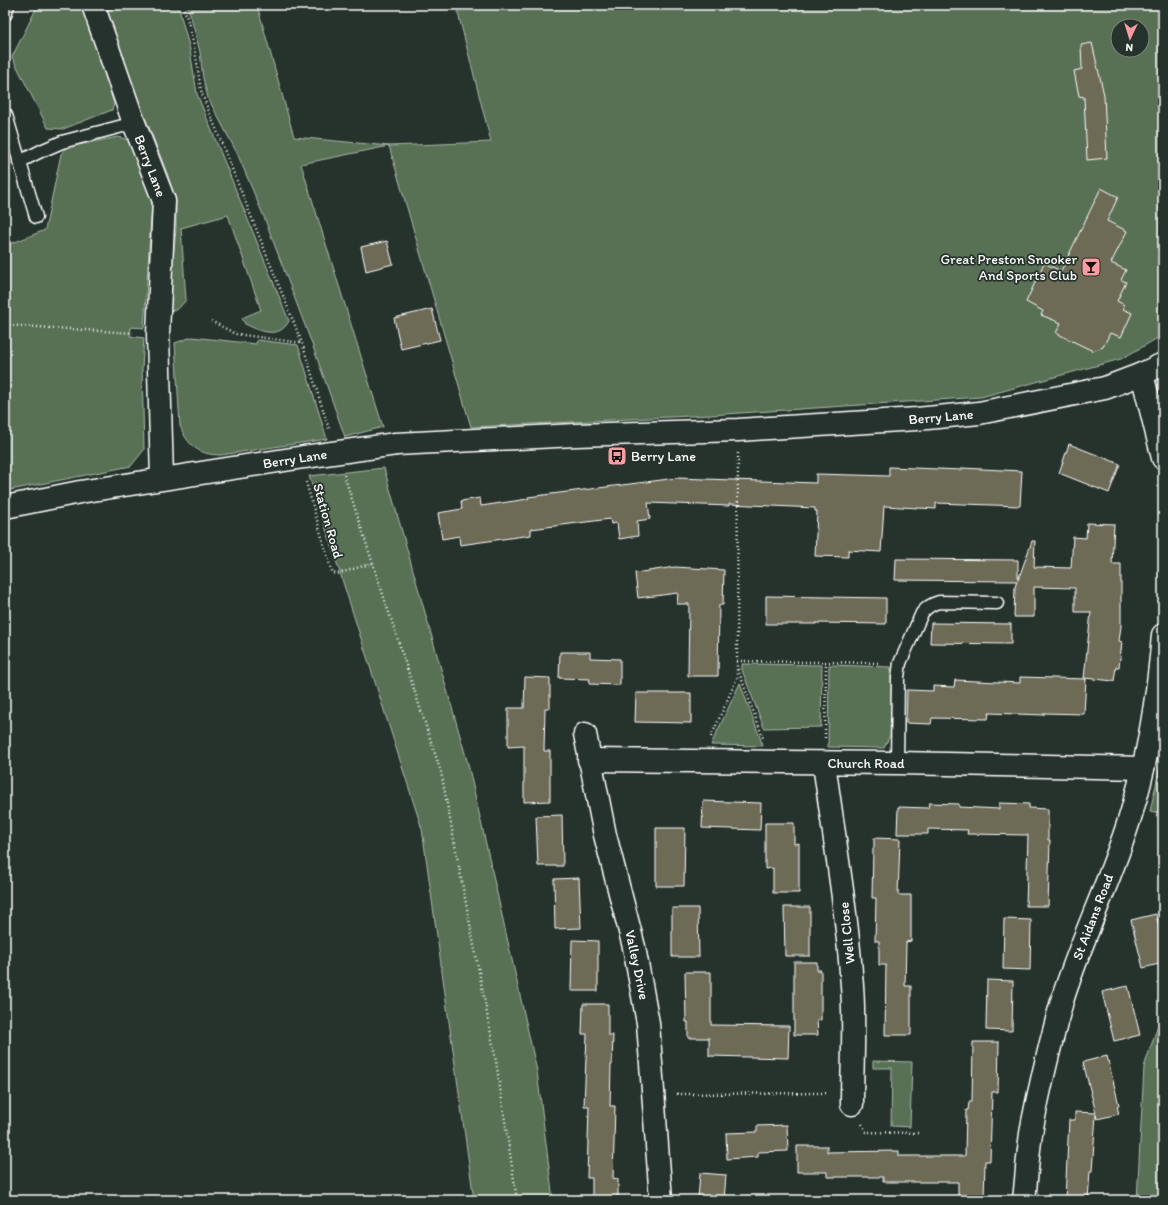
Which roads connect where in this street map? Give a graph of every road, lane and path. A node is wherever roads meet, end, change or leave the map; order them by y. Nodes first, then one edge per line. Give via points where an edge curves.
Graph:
1 (8, 5) edge
2 (92, 5) edge
3 (183, 5) edge
4 (5, 15) edge
5 (6, 115) edge
6 (134, 123) junction
7 (20, 162) junction
8 (36, 216) dead end
9 (211, 321) dead end
10 (5, 326) edge
11 (158, 334) junction
12 (302, 343) junction
13 (1163, 364) edge
14 (1142, 374) junction
15 (738, 430) junction
16 (330, 432) dead end
17 (302, 458) junction
18 (1163, 458) edge
19 (342, 469) dead end
20 (162, 478) junction
21 (5, 507) edge
22 (373, 563) junction
23 (997, 603) dead end
24 (1163, 635) edge
25 (737, 661) junction
26 (826, 662) junction
27 (900, 663) junction
28 (737, 667) junction
29 (585, 734) dead end
30 (590, 760) junction
31 (700, 762) junction
32 (773, 763) junction
33 (824, 763) junction
34 (897, 763) junction
35 (1143, 768) junction
36 (654, 1094) junction
37 (852, 1098) junction
38 (918, 1133) dead end
39 (517, 1200) edge
40 (661, 1200) edge
41 (1024, 1200) edge

1 - 4 lane
2 - 6 street, Berry Lane
3 - 12 path via 202,94
5 - 7 lane
6 - 7 lane via 62,142
6 - 11 street, Berry Lane via 164,202
7 - 8 lane
9 - 12 path via 236,334
10 - 11 path
11 - 20 street, Berry Lane
12 - 16 path
13 - 14 street, Berry Lane
14 - 15 street, Berry Lane via 1105,388 979,413
14 - 18 street
15 - 17 street, Berry Lane, bridge via 396,444
15 - 25 path
17 - 20 street, Berry Lane
17 - 22 path, Station Road via 333,573
19 - 22 path
20 - 21 street, Berry Lane
22 - 39 path via 441,772 496,1061
23 - 27 lane via 932,604 922,613
24 - 35 street, St Aidans Road
25 - 26 path
25 - 28 path
26 - 27 path
26 - 33 path
27 - 34 lane
28 - 31 path via 737,678
28 - 32 path
29 - 30 street, Valley Drive
30 - 31 street, Church Road
30 - 36 street, Valley Drive via 604,836 634,947 648,1023
31 - 32 street, Church Road
32 - 33 street, Church Road
33 - 34 street, Church Road
33 - 37 street, Well Close via 852,986
34 - 35 street, Church Road
35 - 41 street, St Aidans Road via 1120,848 1085,934 1059,1014 1033,1123
36 - 37 path
36 - 40 street, Valley Drive
37 - 38 path via 866,1132

